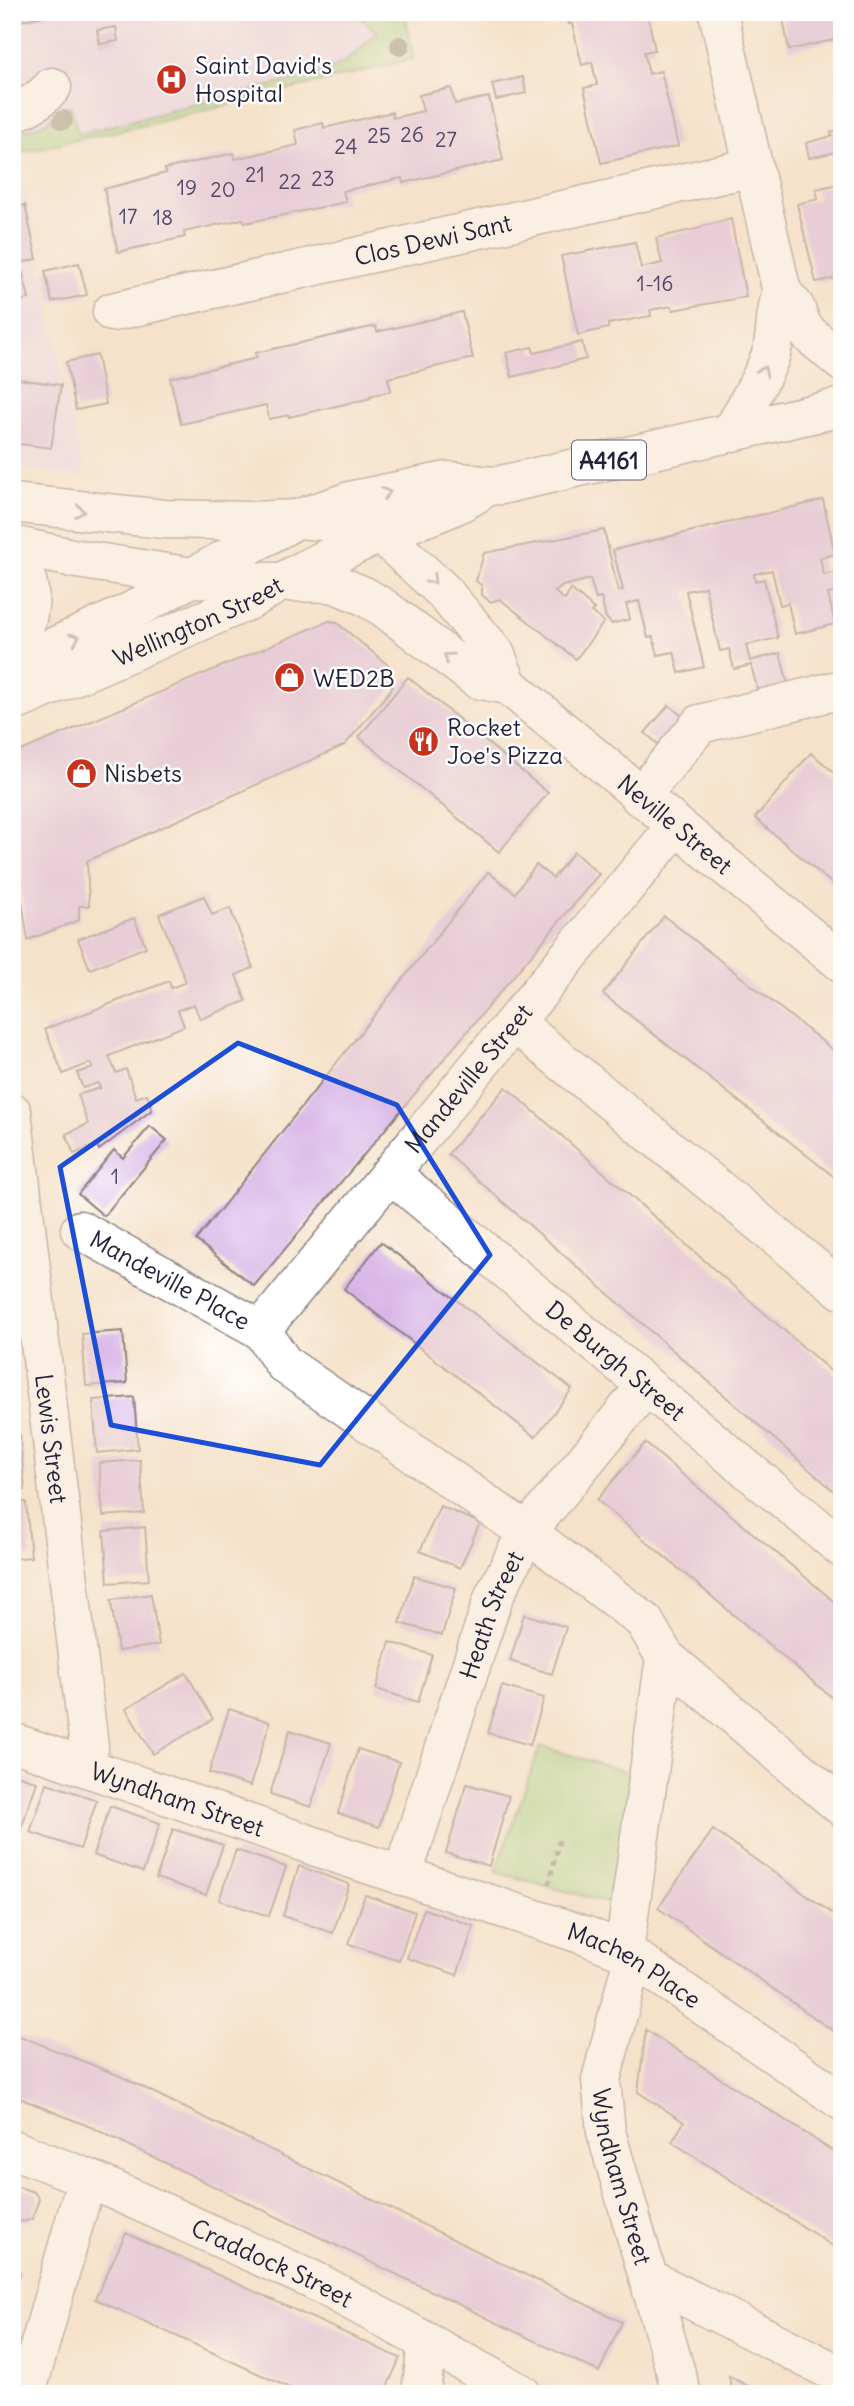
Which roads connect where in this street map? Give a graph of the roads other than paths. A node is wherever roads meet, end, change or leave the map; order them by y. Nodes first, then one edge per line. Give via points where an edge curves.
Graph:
1 (718, 12) edge
2 (52, 87) dead end
3 (12, 113) edge
4 (753, 167) junction
5 (782, 292) junction
6 (112, 312) dead end
7 (842, 362) edge
8 (842, 407) edge
9 (732, 432) junction
10 (486, 487) junction
11 (12, 503) edge
12 (298, 519) junction
13 (382, 534) junction
14 (12, 545) edge
15 (12, 556) edge
16 (191, 577) junction
17 (283, 581) junction
18 (12, 654) edge
19 (12, 666) edge
20 (508, 685) junction
21 (842, 689) edge
22 (12, 703) edge
23 (640, 797) junction
24 (675, 827) junction
25 (842, 963) edge
26 (514, 1023) junction
27 (12, 1112) edge
28 (391, 1174) junction
29 (80, 1230) dead end
30 (842, 1290) edge
31 (261, 1330) junction
32 (646, 1386) junction
33 (527, 1532) junction
34 (842, 1548) edge
35 (665, 1657) junction
36 (12, 1742) edge
37 (85, 1765) junction
38 (842, 1807) edge
39 (402, 1876) junction
40 (628, 1954) junction
41 (842, 2101) edge
42 (12, 2149) edge
43 (87, 2178) junction
44 (648, 2278) junction
45 (427, 2343) junction
46 (842, 2376) edge
47 (26, 2394) edge
48 (421, 2394) edge
49 (522, 2394) edge
50 (682, 2394) edge

1 - 4 street
2 - 3 street via 43,98
4 - 5 street
4 - 6 street, Clos Dewi Sant
5 - 7 street via 795,307 802,326
9 -> 5 street via 770,357 775,310
8 - 9 street, A4161
9 - 10 street, A4161
12 -> 10 street, A4161 via 353,500 446,481
10 - 13 street, A4161 via 467,501
11 -> 12 street via 164,519
12 - 13 street via 349,523
12 - 16 street, Wellington Street / A4161
13 - 17 street, Wellington Street / A4161
13 -> 20 street, Neville Street via 442,590 495,653
14 - 16 street, Neville Street
15 - 18 street via 24,573 30,610
16 - 17 street, Neville Street via 245,583
19 -> 16 street, Wellington Street / A4161 via 128,613
20 -> 17 street, Neville Street via 477,679 364,596 333,583
17 - 22 street, Wellington Street / A4161 via 248,601
20 - 23 street, Neville Street
21 - 23 street via 700,724
23 - 24 street, Neville Street
24 - 25 street, Neville Street
24 - 26 street, Mandeville Street
26 - 28 street, Mandeville Street
26 - 30 street
27 - 37 street, Lewis Street via 89,1746
28 - 31 street, Mandeville Street
28 - 32 street, De Burgh Street
29 - 31 street, Mandeville Place
31 - 33 street via 284,1364
32 - 33 street, Heath Street
32 - 34 street, De Burgh Street
33 - 35 street via 644,1621
33 - 39 street, Heath Street via 494,1596
35 - 38 street
35 - 40 street, Wyndham Street
36 - 37 street, Wyndham Street
37 - 39 street, Wyndham Street
39 - 40 street, Machen Place via 584,1935
40 - 41 street, Machen Place
40 - 44 street, Wyndham Street via 601,2080 606,2132
42 - 43 street, Craddock Street
43 - 45 street, Craddock Street via 317,2282
43 - 47 street
44 - 46 street
44 - 50 street, Wyndham Street
45 - 48 street
45 - 49 street, Craddock Street

